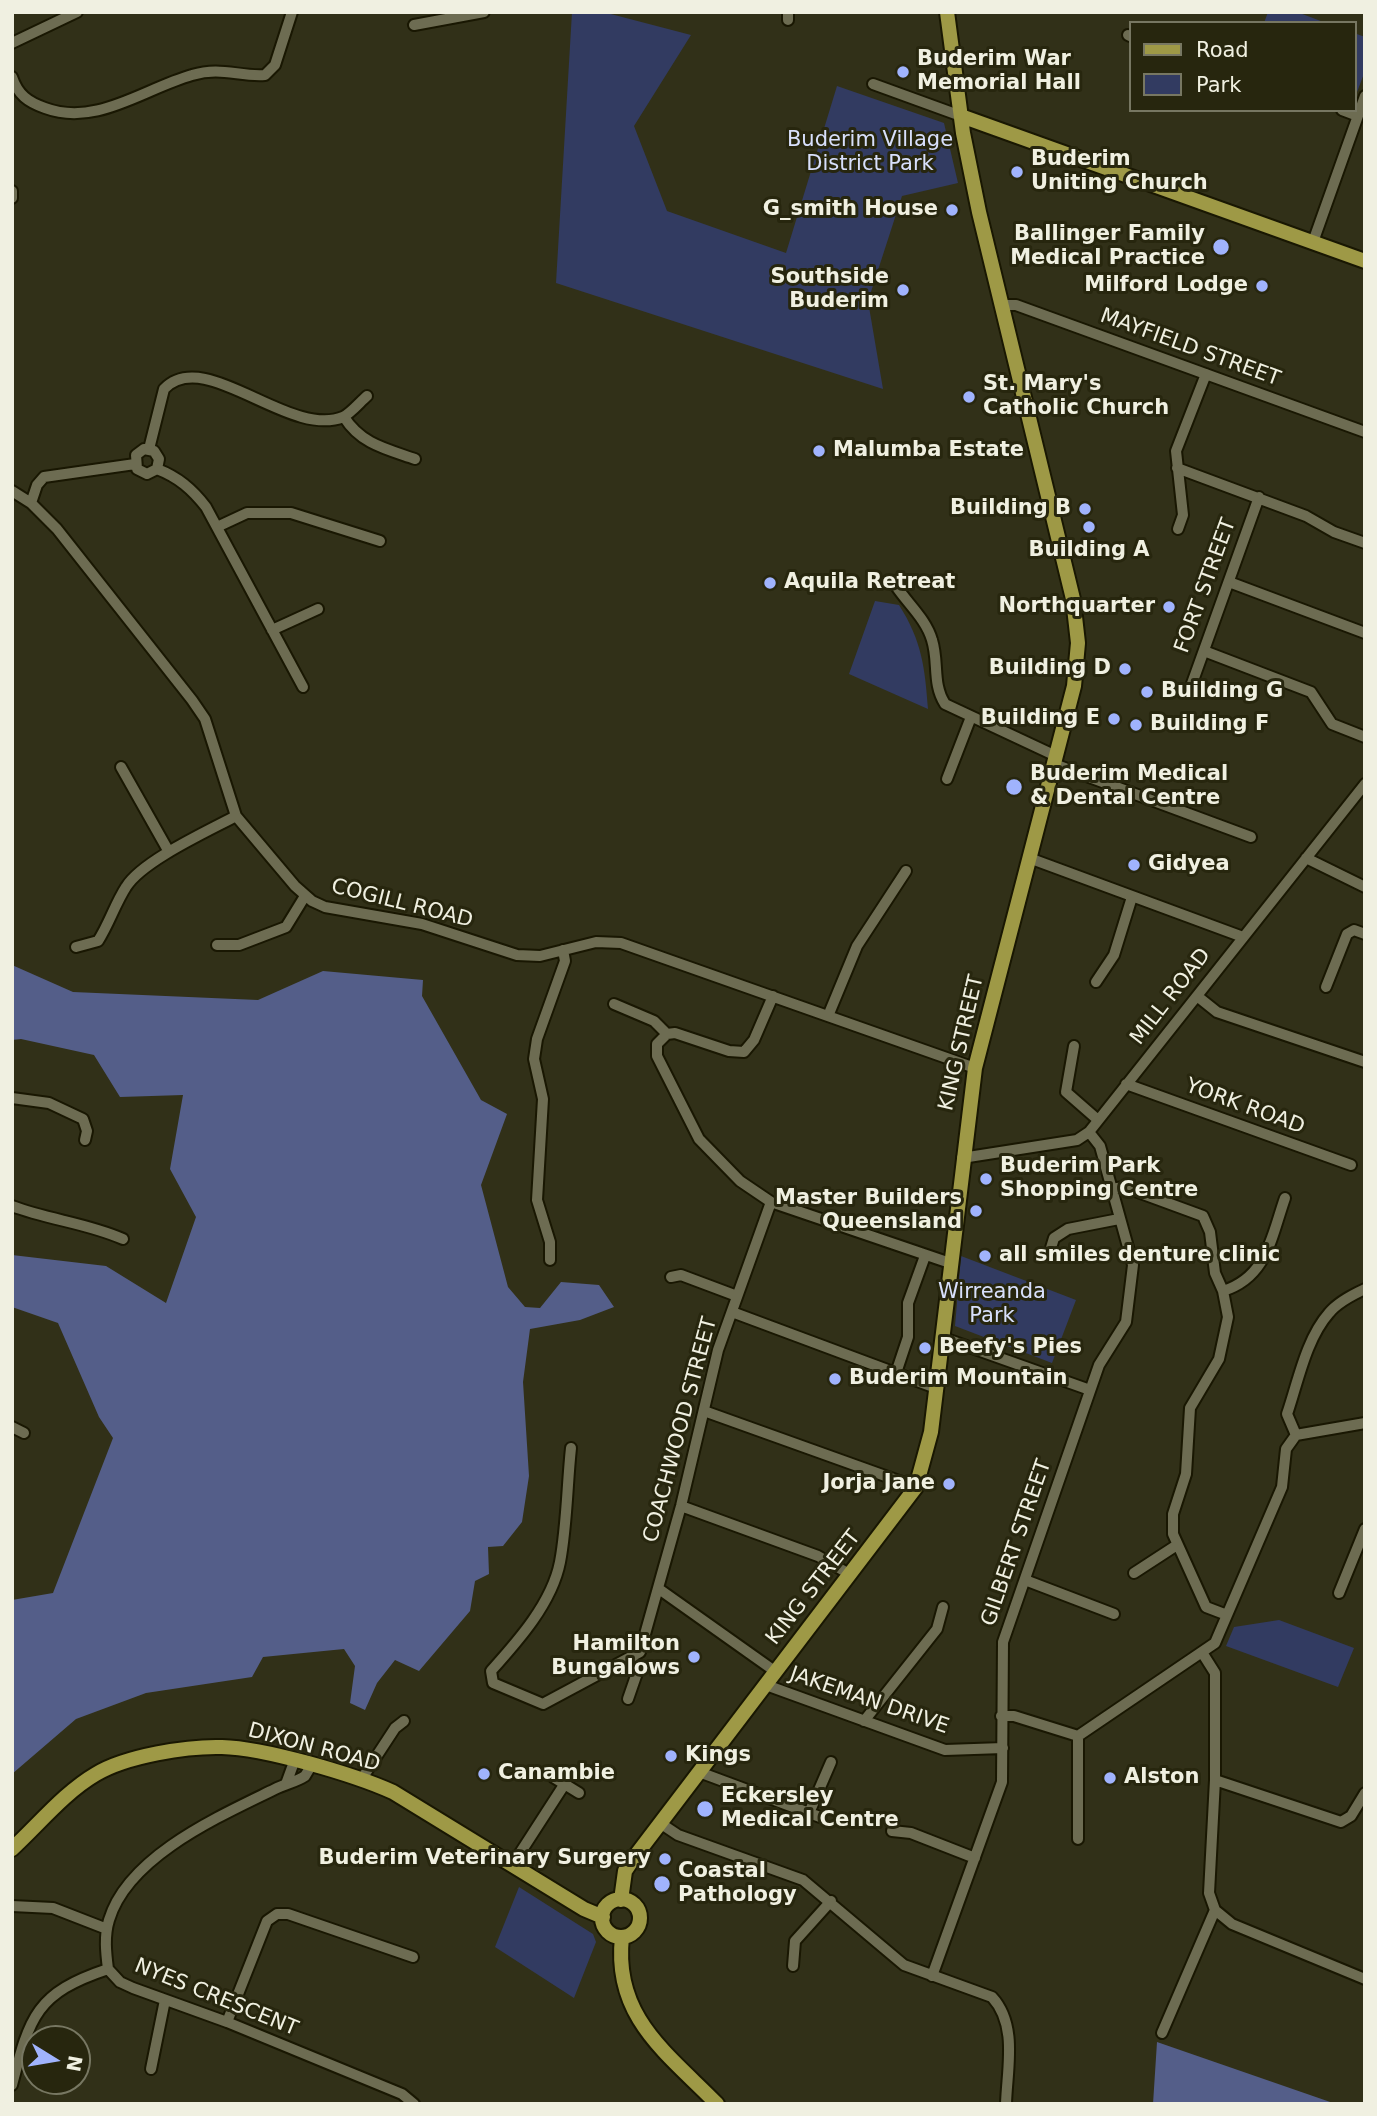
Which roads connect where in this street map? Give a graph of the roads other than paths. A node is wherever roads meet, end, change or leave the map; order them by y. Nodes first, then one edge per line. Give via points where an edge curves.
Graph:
1 (77, 12) edge
2 (292, 12) edge
3 (484, 12) edge
4 (947, 12) edge
5 (414, 25) dead end
6 (12, 43) edge
7 (12, 77) edge
8 (873, 84) dead end
9 (1365, 96) edge
10 (1347, 112) edge
11 (961, 116) junction
12 (1358, 116) junction
13 (12, 191) edge
14 (12, 198) edge
15 (1313, 243) junction
16 (1365, 261) edge
17 (1002, 305) junction
18 (1206, 374) junction
19 (367, 396) dead end
20 (344, 417) junction
21 (1365, 432) edge
22 (149, 449) junction
23 (415, 459) dead end
24 (135, 464) junction
25 (1177, 468) junction
26 (157, 469) junction
27 (12, 491) edge
28 (1259, 497) junction
29 (31, 503) junction
30 (218, 527) junction
31 (1178, 529) dead end
32 (380, 541) dead end
33 (1365, 543) edge
34 (1229, 582) junction
35 (896, 586) dead end
36 (318, 609) dead end
37 (272, 630) junction
38 (1365, 633) edge
39 (1204, 651) junction
40 (303, 687) dead end
41 (1190, 689) dead end
42 (971, 717) junction
43 (1365, 737) edge
44 (1055, 760) junction
45 (121, 767) dead end
46 (947, 779) dead end
47 (1365, 783) edge
48 (236, 816) junction
49 (1251, 836) dead end
50 (169, 852) junction
51 (1306, 858) junction
52 (1029, 859) junction
53 (906, 871) dead end
54 (1365, 887) edge
55 (305, 896) junction
56 (1132, 897) junction
57 (1365, 934) edge
58 (1243, 937) junction
59 (217, 945) dead end
60 (76, 947) dead end
61 (563, 950) junction
62 (1096, 982) dead end
63 (1326, 987) dead end
64 (773, 996) junction
65 (1196, 996) junction
66 (614, 1004) dead end
67 (828, 1016) junction
68 (667, 1034) junction
69 (1074, 1046) dead end
70 (1365, 1062) edge
71 (975, 1068) junction
72 (1126, 1084) junction
73 (12, 1098) edge
74 (1098, 1120) junction
75 (1089, 1132) junction
76 (85, 1140) dead end
77 (962, 1158) junction
78 (1352, 1165) dead end
79 (1111, 1189) junction
80 (1285, 1198) dead end
81 (771, 1202) junction
82 (12, 1206) edge
83 (1119, 1219) junction
84 (123, 1239) dead end
85 (1051, 1248) dead end
86 (925, 1256) junction
87 (550, 1260) dead end
88 (950, 1263) junction
89 (671, 1277) dead end
90 (1365, 1289) edge
91 (1223, 1292) junction
92 (737, 1296) junction
93 (732, 1312) junction
94 (942, 1337) junction
95 (896, 1373) junction
96 (936, 1388) junction
97 (1090, 1390) junction
98 (704, 1411) junction
99 (1365, 1423) edge
100 (12, 1427) edge
101 (24, 1433) dead end
102 (1296, 1435) junction
103 (571, 1448) dead end
104 (916, 1486) junction
105 (681, 1506) junction
106 (1365, 1530) edge
107 (1177, 1545) junction
108 (1134, 1573) dead end
109 (851, 1575) junction
110 (1025, 1580) junction
111 (659, 1589) junction
112 (1339, 1593) dead end
113 (943, 1607) dead end
114 (1114, 1614) dead end
115 (1227, 1615) junction
116 (1203, 1654) junction
117 (632, 1658) junction
118 (776, 1672) junction
119 (765, 1685) junction
120 (628, 1699) dead end
121 (1001, 1716) junction
122 (404, 1721) dead end
123 (864, 1721) junction
124 (1078, 1736) junction
125 (1003, 1748) junction
126 (294, 1762) junction
127 (831, 1762) dead end
128 (311, 1766) junction
129 (699, 1772) junction
130 (552, 1777) dead end
131 (361, 1780) junction
132 (1215, 1780) junction
133 (286, 1784) junction
134 (564, 1785) junction
135 (579, 1793) dead end
136 (1365, 1793) edge
137 (660, 1823) junction
138 (892, 1831) dead end
139 (1079, 1839) dead end
140 (12, 1849) edge
141 (975, 1858) junction
142 (513, 1864) junction
143 (621, 1900) junction
144 (831, 1902) junction
145 (12, 1906) edge
146 (1215, 1910) junction
147 (603, 1917) junction
148 (107, 1929) junction
149 (622, 1937) junction
150 (412, 1958) dead end
151 (793, 1966) dead end
152 (107, 1969) junction
153 (932, 1976) junction
154 (1365, 1979) edge
155 (165, 2000) junction
156 (227, 2022) junction
157 (1162, 2033) dead end
158 (151, 2069) dead end
159 (12, 2085) edge
160 (414, 2104) edge
161 (717, 2104) edge
162 (1006, 2104) edge

1 - 6 street
2 - 7 street via 275,65 265,75 230,70 194,74 89,115 61,114 30,103
3 - 5 street
4 - 11 main road, KING STREET
8 - 11 street
9 - 12 street
10 - 12 street
11 - 15 main road
11 - 17 main road, KING STREET
12 - 15 street
13 - 14 street
15 - 16 main road
17 - 18 street, MAYFIELD STREET via 1016,305
17 - 44 main road, KING STREET via 1077,626 1074,686
18 - 21 street, MAYFIELD STREET
18 - 25 street via 1176,451
19 - 20 street
20 - 22 street via 312,420 207,379 187,376 171,381 164,389
20 - 23 street via 358,436
22 - 24 street via 140,451
22 - 26 street via 159,459
24 - 26 street via 147,474
24 - 29 street via 44,477
25 - 28 street
25 - 31 street via 1183,515
26 - 30 street via 196,494
27 - 29 street, COGILL ROAD
28 - 33 street
28 - 34 street, FORT STREET
29 - 48 street, COGILL ROAD via 57,529 205,719
30 - 32 street via 247,513 291,513
30 - 37 street
34 - 38 street
34 - 39 street, FORT STREET
35 - 42 street via 930,632 941,698
36 - 37 street
37 - 40 street
39 - 41 street, FORT STREET
39 - 43 street via 1311,692 1332,724
42 - 44 street
42 - 46 street
44 - 49 street
44 - 52 main road, KING STREET
45 - 50 street
47 - 51 street, MILL ROAD
48 - 50 street
48 - 55 street, COGILL ROAD
50 - 60 street via 127,885 98,941
51 - 54 street
51 - 58 street, MILL ROAD
52 - 56 street
52 - 71 main road, KING STREET
53 - 67 street via 857,946
55 - 59 street via 286,927 239,945
55 - 61 street, COGILL ROAD via 325,907 422,924 517,955
56 - 58 street
56 - 62 street via 1114,955
57 - 63 street via 1354,930 1347,934
58 - 65 street, MILL ROAD
61 - 64 street, COGILL ROAD via 596,942 621,943
61 - 87 street via 565,961 534,1059 543,1100 537,1200 550,1242
64 - 67 street, COGILL ROAD
64 - 68 street via 744,1052 683,1034
65 - 70 street via 1225,1015
65 - 72 street, MILL ROAD
66 - 68 street via 654,1021
67 - 71 street, COGILL ROAD
68 - 81 street via 657,1044 657,1056 699,1139 723,1167
69 - 74 street via 1066,1092
71 - 77 main road, KING STREET
72 - 74 street, MILL ROAD
72 - 78 street, YORK ROAD
73 - 76 street via 49,1103 83,1119
74 - 75 street, MILL ROAD
75 - 77 street via 1077,1140
75 - 79 street, GILBERT STREET via 1100,1146
77 - 88 main road, KING STREET
79 - 83 street, GILBERT STREET
79 - 91 street via 1124,1187 1203,1216
80 - 91 street via 1261,1266 1243,1285
81 - 86 street
81 - 92 street, COACHWOOD STREET
82 - 84 street
83 - 85 street via 1068,1229 1054,1238
83 - 97 street, GILBERT STREET via 1133,1265 1126,1322 1099,1365
86 - 88 street
86 - 95 street via 908,1303 908,1338
88 - 94 main road, KING STREET
89 - 92 street via 681,1275
90 - 102 street via 1343,1300 1315,1335 1287,1414
91 - 107 street via 1227,1317 1219,1359 1190,1408 1186,1474 1173,1514
92 - 93 street, COACHWOOD STREET
93 - 95 street
93 - 98 street, COACHWOOD STREET
94 - 96 main road, KING STREET
94 - 97 street
95 - 96 street
96 - 104 main road, KING STREET via 931,1432
97 - 110 street, GILBERT STREET
98 - 104 street
98 - 105 street, COACHWOOD STREET
99 - 102 street
100 - 101 street
102 - 115 street via 1286,1449 1282,1487
103 - 117 street via 560,1562 544,1599 516,1643 491,1671 493,1683 543,1704
104 - 109 main road, KING STREET
105 - 109 street via 818,1556
105 - 111 street, COACHWOOD STREET
106 - 112 street
107 - 108 street
107 - 115 street via 1206,1606
109 - 118 main road, KING STREET
110 - 114 street
110 - 121 street, GILBERT STREET via 1003,1642
111 - 117 street, COACHWOOD STREET via 640,1652
111 - 118 street
113 - 123 street via 937,1629
115 - 116 street via 1215,1643
116 - 124 street
116 - 132 street via 1215,1673
117 - 120 street via 637,1673
118 - 119 main road, KING STREET
119 - 123 street, JAKEMAN DRIVE
119 - 129 main road, KING STREET
121 - 124 street
121 - 125 street, GILBERT STREET
122 - 131 street
123 - 125 street, JAKEMAN DRIVE via 945,1750
124 - 139 street
125 - 141 street, GILBERT STREET via 1002,1782
126 - 128 main road, DIXON ROAD
126 - 133 street
126 - 140 main road, DIXON ROAD via 220,1747 129,1761 88,1780
127 - 129 street via 814,1815
128 - 131 main road, DIXON ROAD
128 - 133 street, NYES CRESCENT via 305,1776
129 - 137 main road, KING STREET
130 - 134 street
131 - 142 main road, DIXON ROAD via 393,1792
132 - 136 street via 1341,1822 1351,1816
132 - 146 street via 1209,1893
133 - 148 street, NYES CRESCENT via 178,1840 128,1885
134 - 135 street
134 - 142 street
137 - 143 main road, KING STREET via 625,1871
137 - 144 street via 678,1835 803,1880
138 - 141 street via 911,1833
141 - 153 street, GILBERT STREET
142 - 147 main road, DIXON ROAD
143 - 147 main road via 611,1903
143 - 149 main road via 633,1903 640,1918 633,1934
144 - 151 street via 796,1941
144 - 153 street via 904,1965
145 - 148 street via 53,1908
146 - 154 street via 1232,1924
146 - 157 street
147 - 149 main road via 608,1931
148 - 152 street, NYES CRESCENT
149 - 161 main road via 620,1964 636,2017 654,2042
150 - 156 street via 277,1914 267,1922
152 - 155 street, NYES CRESCENT via 120,1982
152 - 159 street via 77,1979 49,1997 27,2029
153 - 162 street via 992,1997 1003,2008 1009,2024
155 - 156 street, NYES CRESCENT
155 - 158 street
156 - 160 street, NYES CRESCENT via 402,2094

